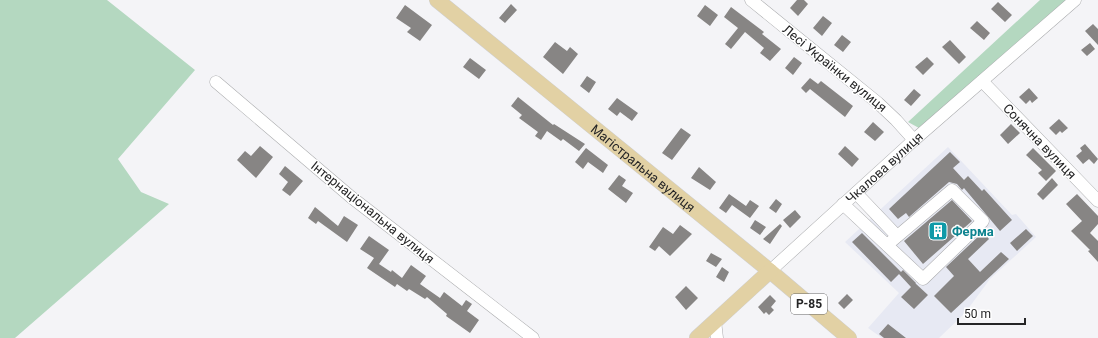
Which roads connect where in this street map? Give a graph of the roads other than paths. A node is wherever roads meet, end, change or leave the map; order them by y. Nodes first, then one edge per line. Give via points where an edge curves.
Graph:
1 (436, 0) edge
2 (751, 0) edge
3 (1075, 0) edge
4 (982, 81) junction
5 (216, 82) dead end
6 (914, 140) junction
7 (856, 193) junction
8 (1098, 201) edge
9 (843, 204) junction
10 (897, 236) junction
11 (886, 245) junction
12 (770, 271) junction
13 (715, 321) junction
14 (533, 338) edge
15 (697, 338) edge
16 (717, 338) edge
17 (849, 338) edge

1 - 12 main road, Магістральна вулиця
2 - 6 street, Лесі Українки вулиця via 878,103
3 - 4 street, Чкалова вулиця
4 - 6 street, Чкалова вулиця
4 - 8 street, Сонячна вулиця
5 - 14 street, Інтернаціональна вулиця via 351,198
6 - 7 street, Чкалова вулиця
7 - 9 street, Чкалова вулиця
7 - 10 street
9 - 11 street
9 - 12 street, Чкалова вулиця
10 - 11 street
10 - 11 street via 952,190 983,221 923,279
12 - 13 main road, Чкалова вулиця
12 - 17 main road, Магістральна вулиця / Р-85
13 - 15 main road, Чкалова вулиця
13 - 16 street

